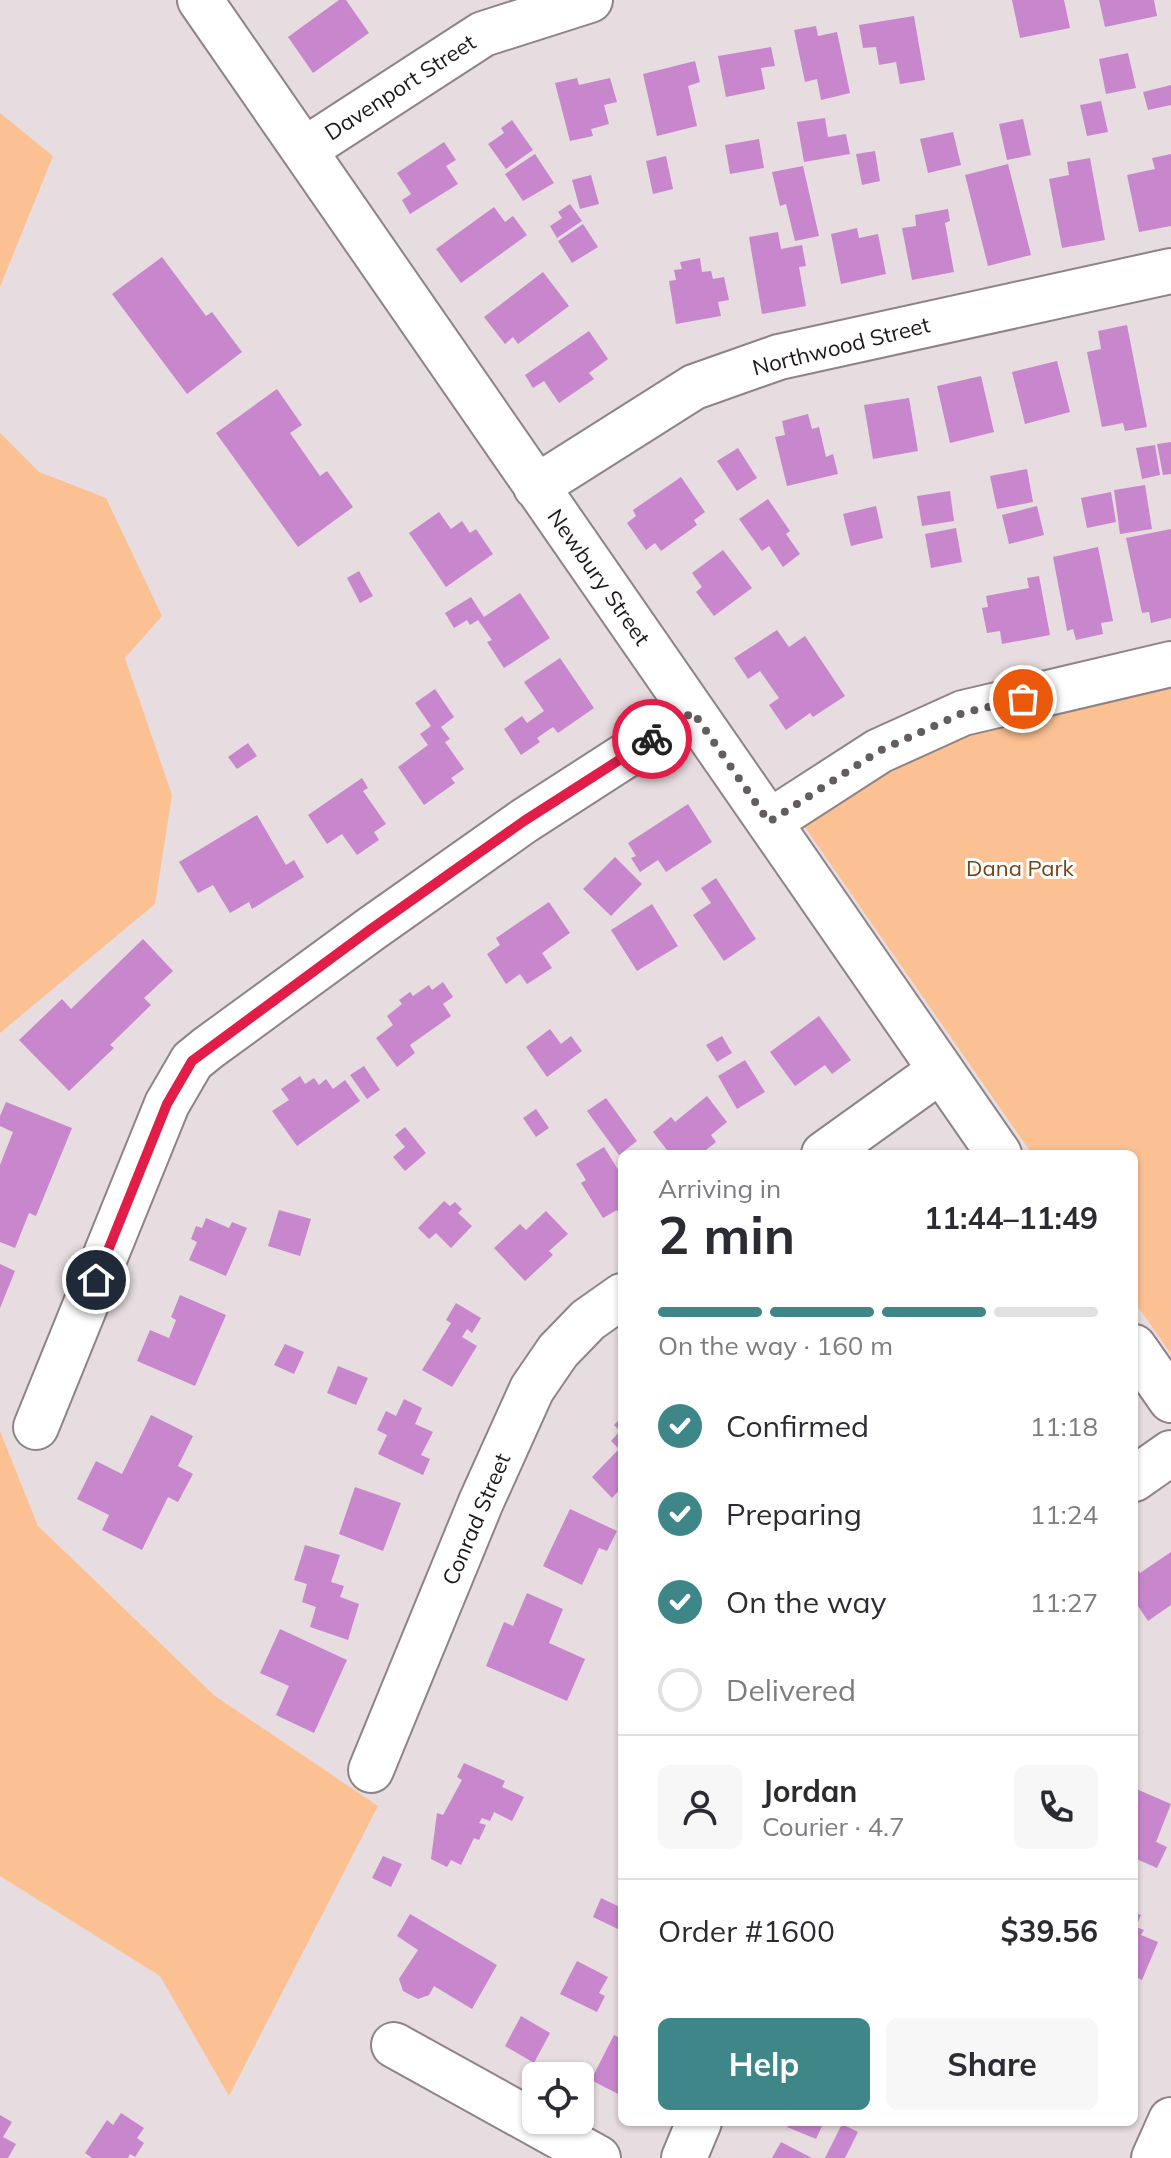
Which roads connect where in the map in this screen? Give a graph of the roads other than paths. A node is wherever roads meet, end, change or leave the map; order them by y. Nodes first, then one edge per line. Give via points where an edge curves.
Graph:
1 (200, 0) edge
2 (590, 0) edge
3 (304, 150) junction
4 (1171, 271) edge
5 (536, 487) junction
6 (1171, 664) edge
7 (693, 712) junction
8 (769, 822) junction
9 (941, 1070) junction
10 (830, 1150) edge
11 (996, 1150) edge
12 (618, 1299) edge
13 (1138, 1353) edge
14 (1171, 1400) edge
15 (36, 1427) dead end
16 (1171, 1453) edge
17 (1138, 1476) edge
18 (371, 1770) dead end
19 (394, 2045) dead end
20 (1171, 2120) edge
21 (697, 2126) edge
22 (598, 2158) edge
23 (684, 2158) edge
24 (1154, 2158) edge

1 - 3 street, Newbury Street
2 - 3 street, Davenport Street via 483,34
3 - 5 street, Newbury Street
4 - 5 street, Northwood Street via 779,357 694,387
5 - 7 street, Newbury Street
6 - 8 street via 963,713 879,751
7 - 8 street, Newbury Street
7 - 15 street via 524,821 192,1061 167,1104
8 - 9 street, Newbury Street
9 - 10 street
9 - 11 street, Newbury Street
12 - 18 street, Conrad Street via 558,1351 532,1389
13 - 14 street
16 - 17 street
19 - 22 street
20 - 24 street
21 - 23 street

